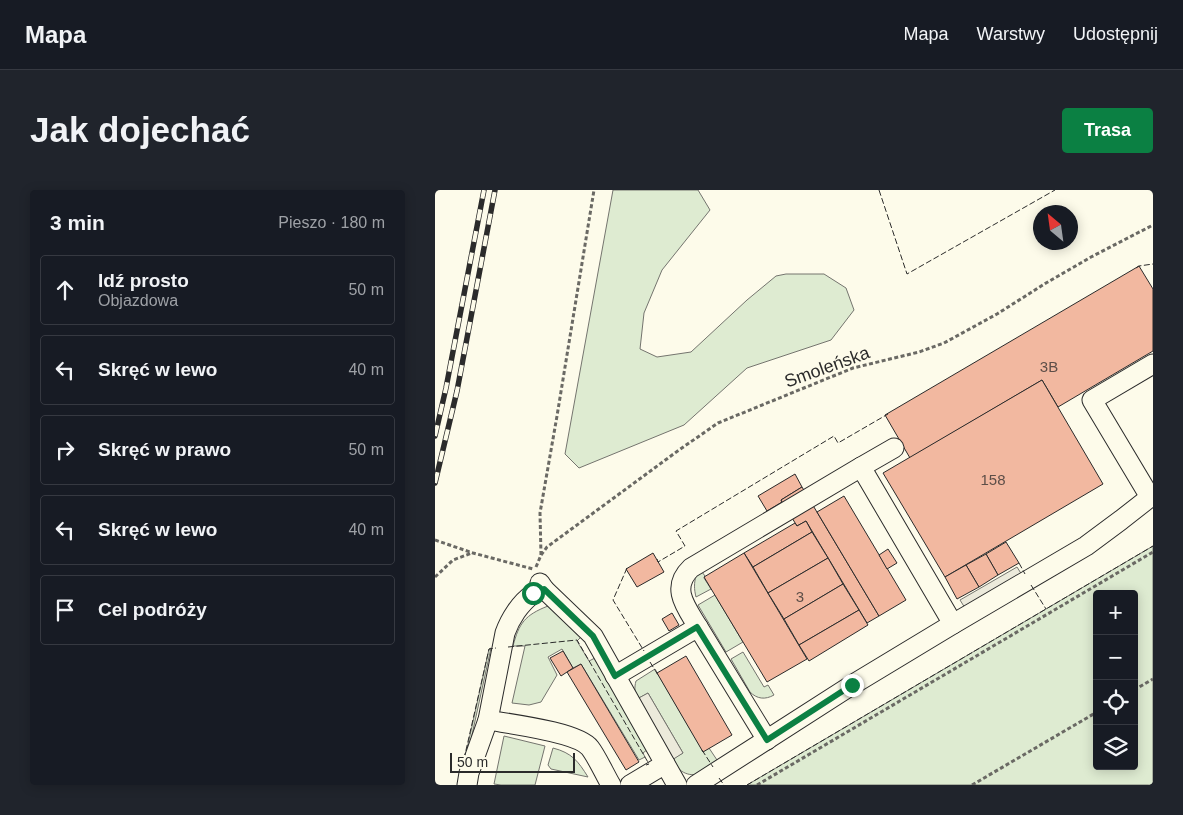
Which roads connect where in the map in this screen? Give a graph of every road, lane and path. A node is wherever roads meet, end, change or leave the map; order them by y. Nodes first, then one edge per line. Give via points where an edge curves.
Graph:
1 (594, 190) edge
2 (1151, 226) edge
3 (1153, 233) edge
4 (1153, 364) edge
5 (894, 448) dead end
6 (861, 467) junction
7 (1151, 496) edge
8 (435, 540) edge
9 (1153, 552) edge
10 (473, 553) junction
11 (541, 555) junction
12 (435, 577) edge
13 (540, 581) junction
14 (953, 624) junction
15 (697, 627) junction
16 (615, 676) junction
17 (1153, 679) edge
18 (1138, 688) edge
19 (1093, 714) edge
20 (488, 720) junction
21 (767, 740) junction
22 (665, 764) junction
23 (467, 785) edge
24 (611, 785) edge
25 (630, 785) edge
26 (677, 785) edge
27 (696, 785) edge
28 (757, 785) edge
29 (972, 785) edge

1 - 11 path via 540,513
2 - 3 path
2 - 11 path, Smoleńska via 1046,282 944,343 853,368 718,423 555,541
4 - 7 street via 1092,400
5 - 6 street
6 - 14 street
6 - 15 street via 684,574 681,587 683,601
7 - 14 street via 1086,546
8 - 10 path
9 - 28 path
10 - 12 path via 453,560
10 - 13 path
11 - 13 path, Smoleńska via 537,562
13 - 16 street via 593,636
13 - 20 street via 505,633
14 - 21 street
15 - 16 street
15 - 21 street
16 - 22 street
17 - 18 path
19 - 29 path
20 - 23 street
20 - 24 street via 563,734 583,742 590,747
21 - 27 street
22 - 25 street
22 - 26 street

